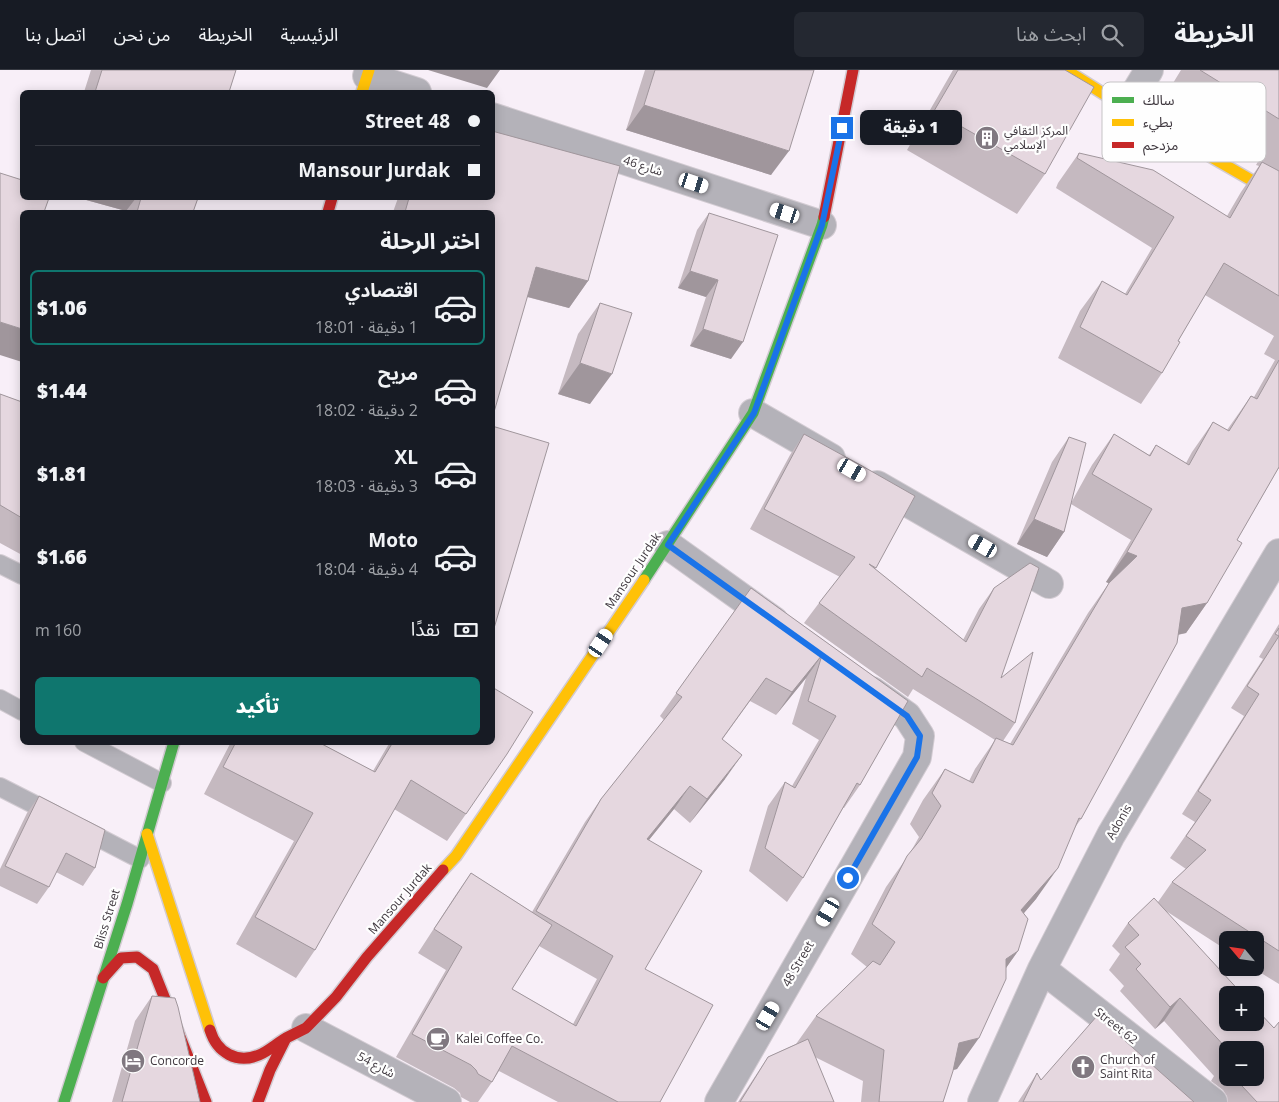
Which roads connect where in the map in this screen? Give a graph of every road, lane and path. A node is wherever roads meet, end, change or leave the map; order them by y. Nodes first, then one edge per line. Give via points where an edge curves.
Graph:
1 (853, 70) edge
2 (1066, 70) edge
3 (1149, 70) edge
4 (366, 80) edge
5 (1142, 82) edge
6 (408, 90) edge
7 (1102, 93) edge
8 (495, 118) edge
9 (1220, 162) edge
10 (1279, 196) edge
11 (822, 225) junction
12 (754, 413) junction
13 (668, 545) junction
14 (1279, 553) edge
15 (0, 564) edge
16 (20, 574) edge
17 (1049, 584) dead end
18 (796, 636) edge
19 (852, 676) edge
20 (0, 699) edge
21 (20, 710) edge
22 (90, 745) edge
23 (173, 745) edge
24 (162, 783) junction
25 (0, 787) edge
26 (147, 834) junction
27 (140, 859) junction
28 (1042, 969) junction
29 (103, 978) junction
30 (296, 1033) junction
31 (64, 1102) edge
32 (206, 1102) edge
33 (258, 1102) edge
34 (447, 1102) edge
35 (719, 1102) edge
36 (982, 1102) edge
37 (1213, 1102) edge

1 - 11 street, Mansour Jurdak
2 - 7 street
3 - 5 street
4 - 6 street
8 - 11 street, شارع 46
9 - 10 street
11 - 12 street, Mansour Jurdak
12 - 13 street, Mansour Jurdak
12 - 17 street
13 - 18 street
13 - 30 street, Mansour Jurdak via 456,856 336,996
14 - 28 street, Adonis via 1111,835
15 - 16 lane
19 - 35 street, 48 Street via 907,716 920,736 917,757
20 - 21 lane
22 - 24 lane
23 - 24 street, Bliss Street
24 - 26 street, Bliss Street
25 - 27 lane
26 - 27 street, Bliss Street
26 - 30 street, Mansour Jurdak via 217,1046 229,1056 244,1058 260,1054
27 - 29 street, Bliss Street
28 - 36 street, Adonis
28 - 37 street, Street 62
29 - 31 street, Bliss Street
29 - 32 street via 121,958 137,957 154,970
30 - 33 street, Mansour Jurdak via 270,1070
30 - 34 street, شارع 54

